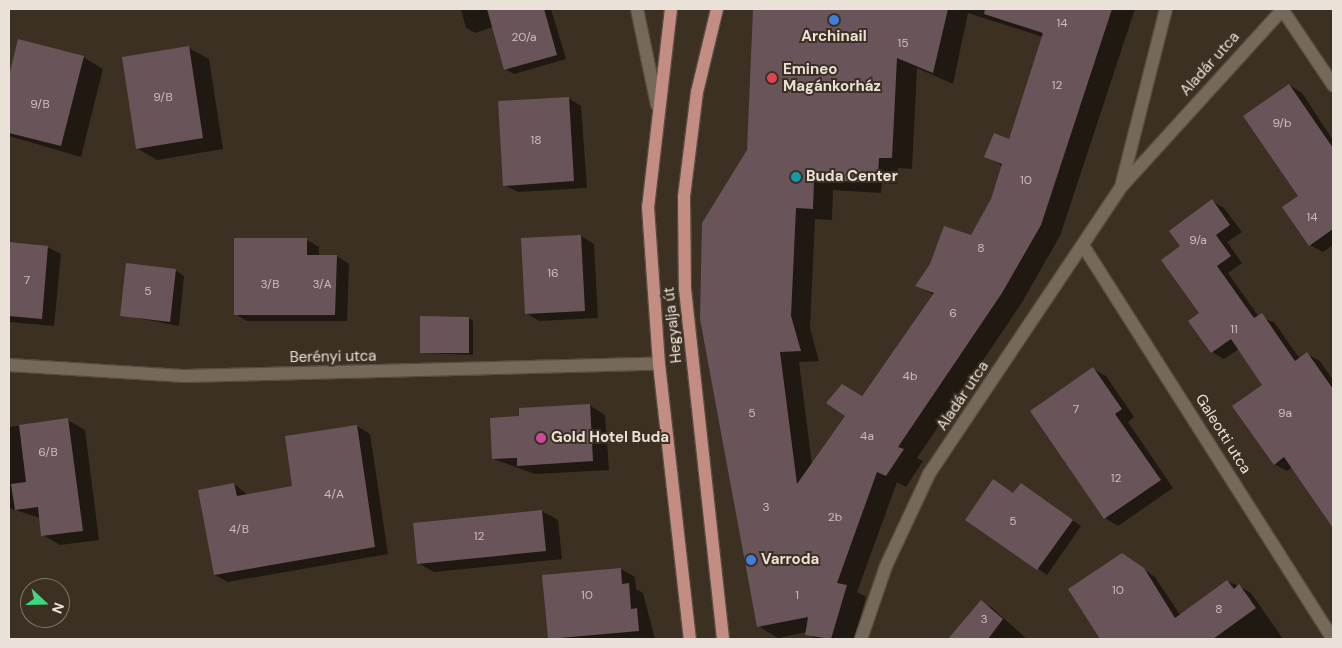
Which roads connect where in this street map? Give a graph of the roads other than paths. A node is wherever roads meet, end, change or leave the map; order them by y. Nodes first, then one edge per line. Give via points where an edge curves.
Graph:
1 (637, 9) edge
2 (671, 9) edge
3 (717, 9) edge
4 (1166, 9) edge
5 (1283, 9) edge
6 (1333, 86) edge
7 (657, 106) junction
8 (1122, 186) junction
9 (1084, 246) junction
10 (9, 364) edge
11 (659, 364) junction
12 (690, 639) edge
13 (723, 639) edge
14 (861, 639) edge
15 (1333, 639) edge

1 - 7 street
2 - 7 main road, Hegyalja út
3 - 13 main road, Hegyalja út via 697,92 684,197 685,280
4 - 8 street, Aladár utca
5 - 6 street
5 - 8 street, Aladár utca
7 - 11 main road, Hegyalja út via 648,207
8 - 9 street, Aladár utca
9 - 14 street, Aladár utca via 929,474 886,566
9 - 15 street, Galeotti utca
10 - 11 street, Berényi utca via 186,376
11 - 12 main road, Hegyalja út

